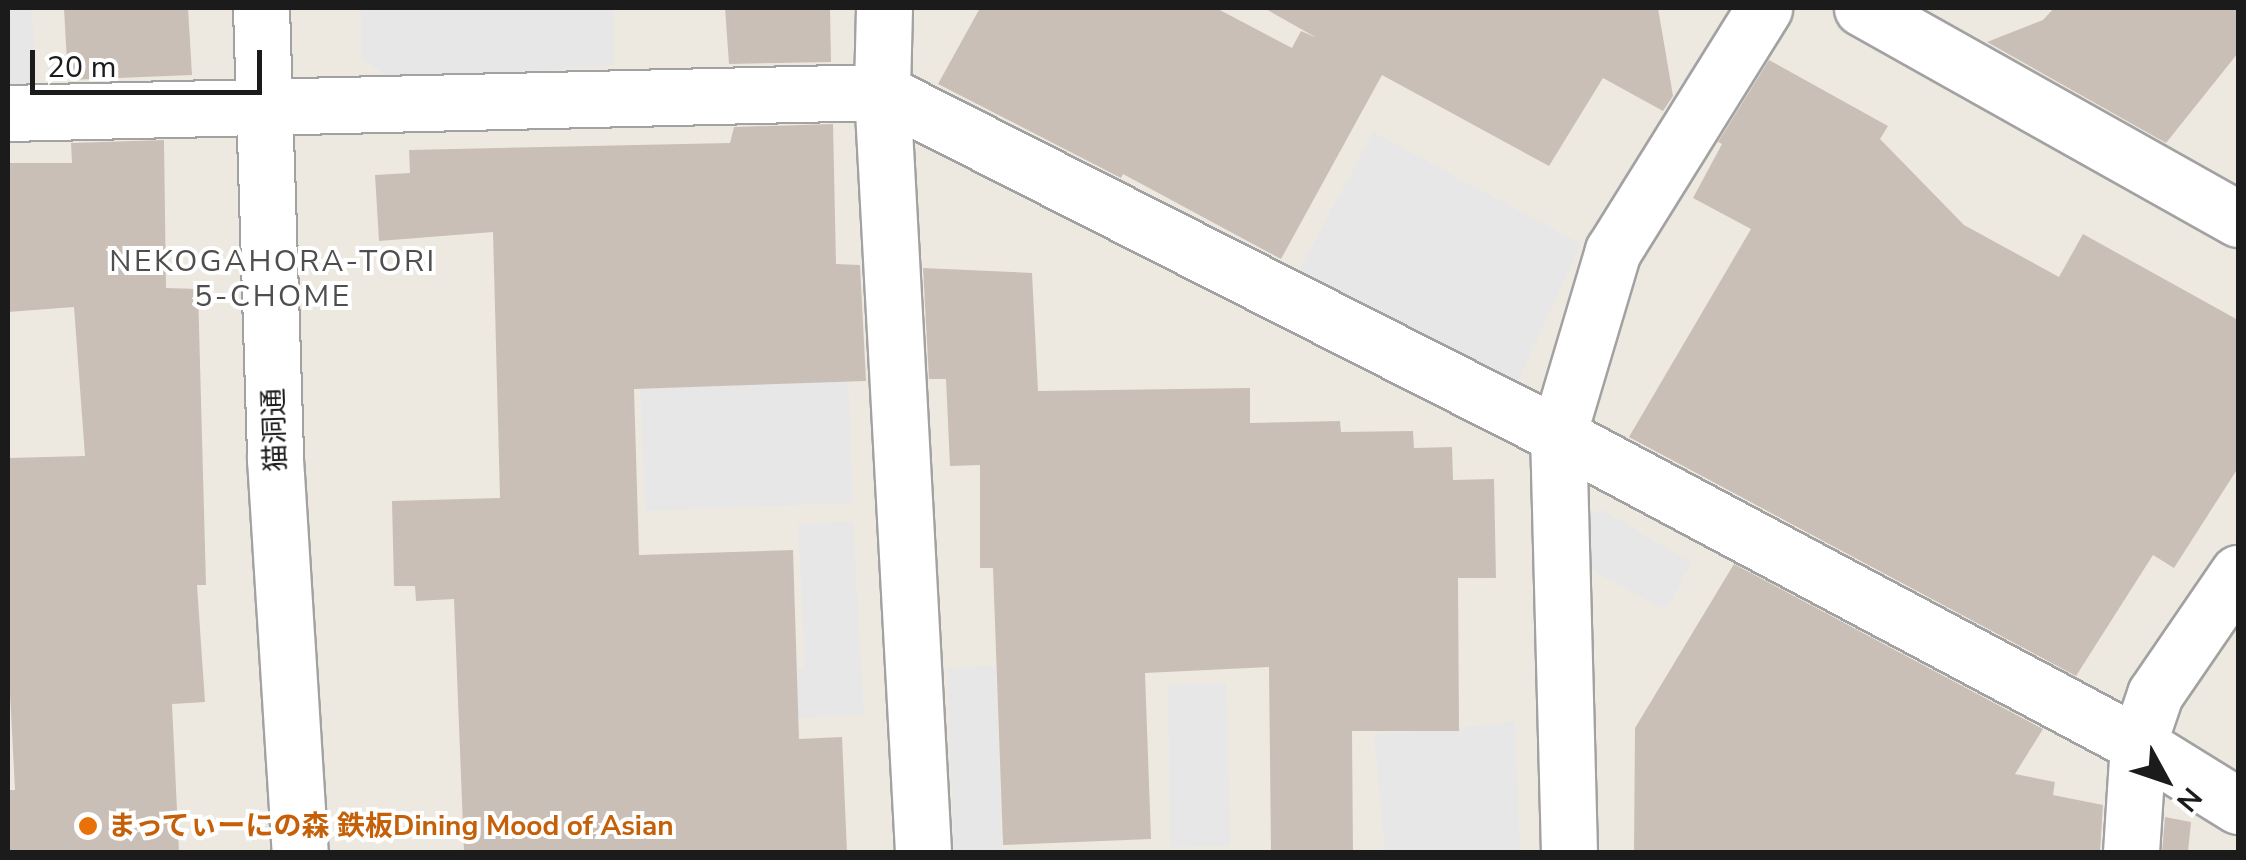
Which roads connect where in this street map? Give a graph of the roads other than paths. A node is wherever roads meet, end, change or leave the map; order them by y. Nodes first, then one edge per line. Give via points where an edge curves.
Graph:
1 (260, 8) edge
2 (884, 8) edge
3 (1764, 8) edge
4 (1862, 8) edge
5 (882, 92) junction
6 (264, 106) junction
7 (8, 113) edge
8 (2238, 220) edge
9 (1558, 436) junction
10 (2238, 573) edge
11 (2138, 744) junction
12 (2238, 806) edge
13 (300, 852) edge
14 (923, 852) edge
15 (1569, 852) edge
16 (2131, 852) edge

1 - 6 street, 猫洞通
2 - 5 street
3 - 9 street via 1612,251
4 - 8 street
5 - 6 street
5 - 9 street
5 - 14 street
6 - 7 street
6 - 13 street, 猫洞通 via 275,459
9 - 11 street
9 - 15 street
10 - 11 street via 2155,694
11 - 12 street
11 - 16 street

